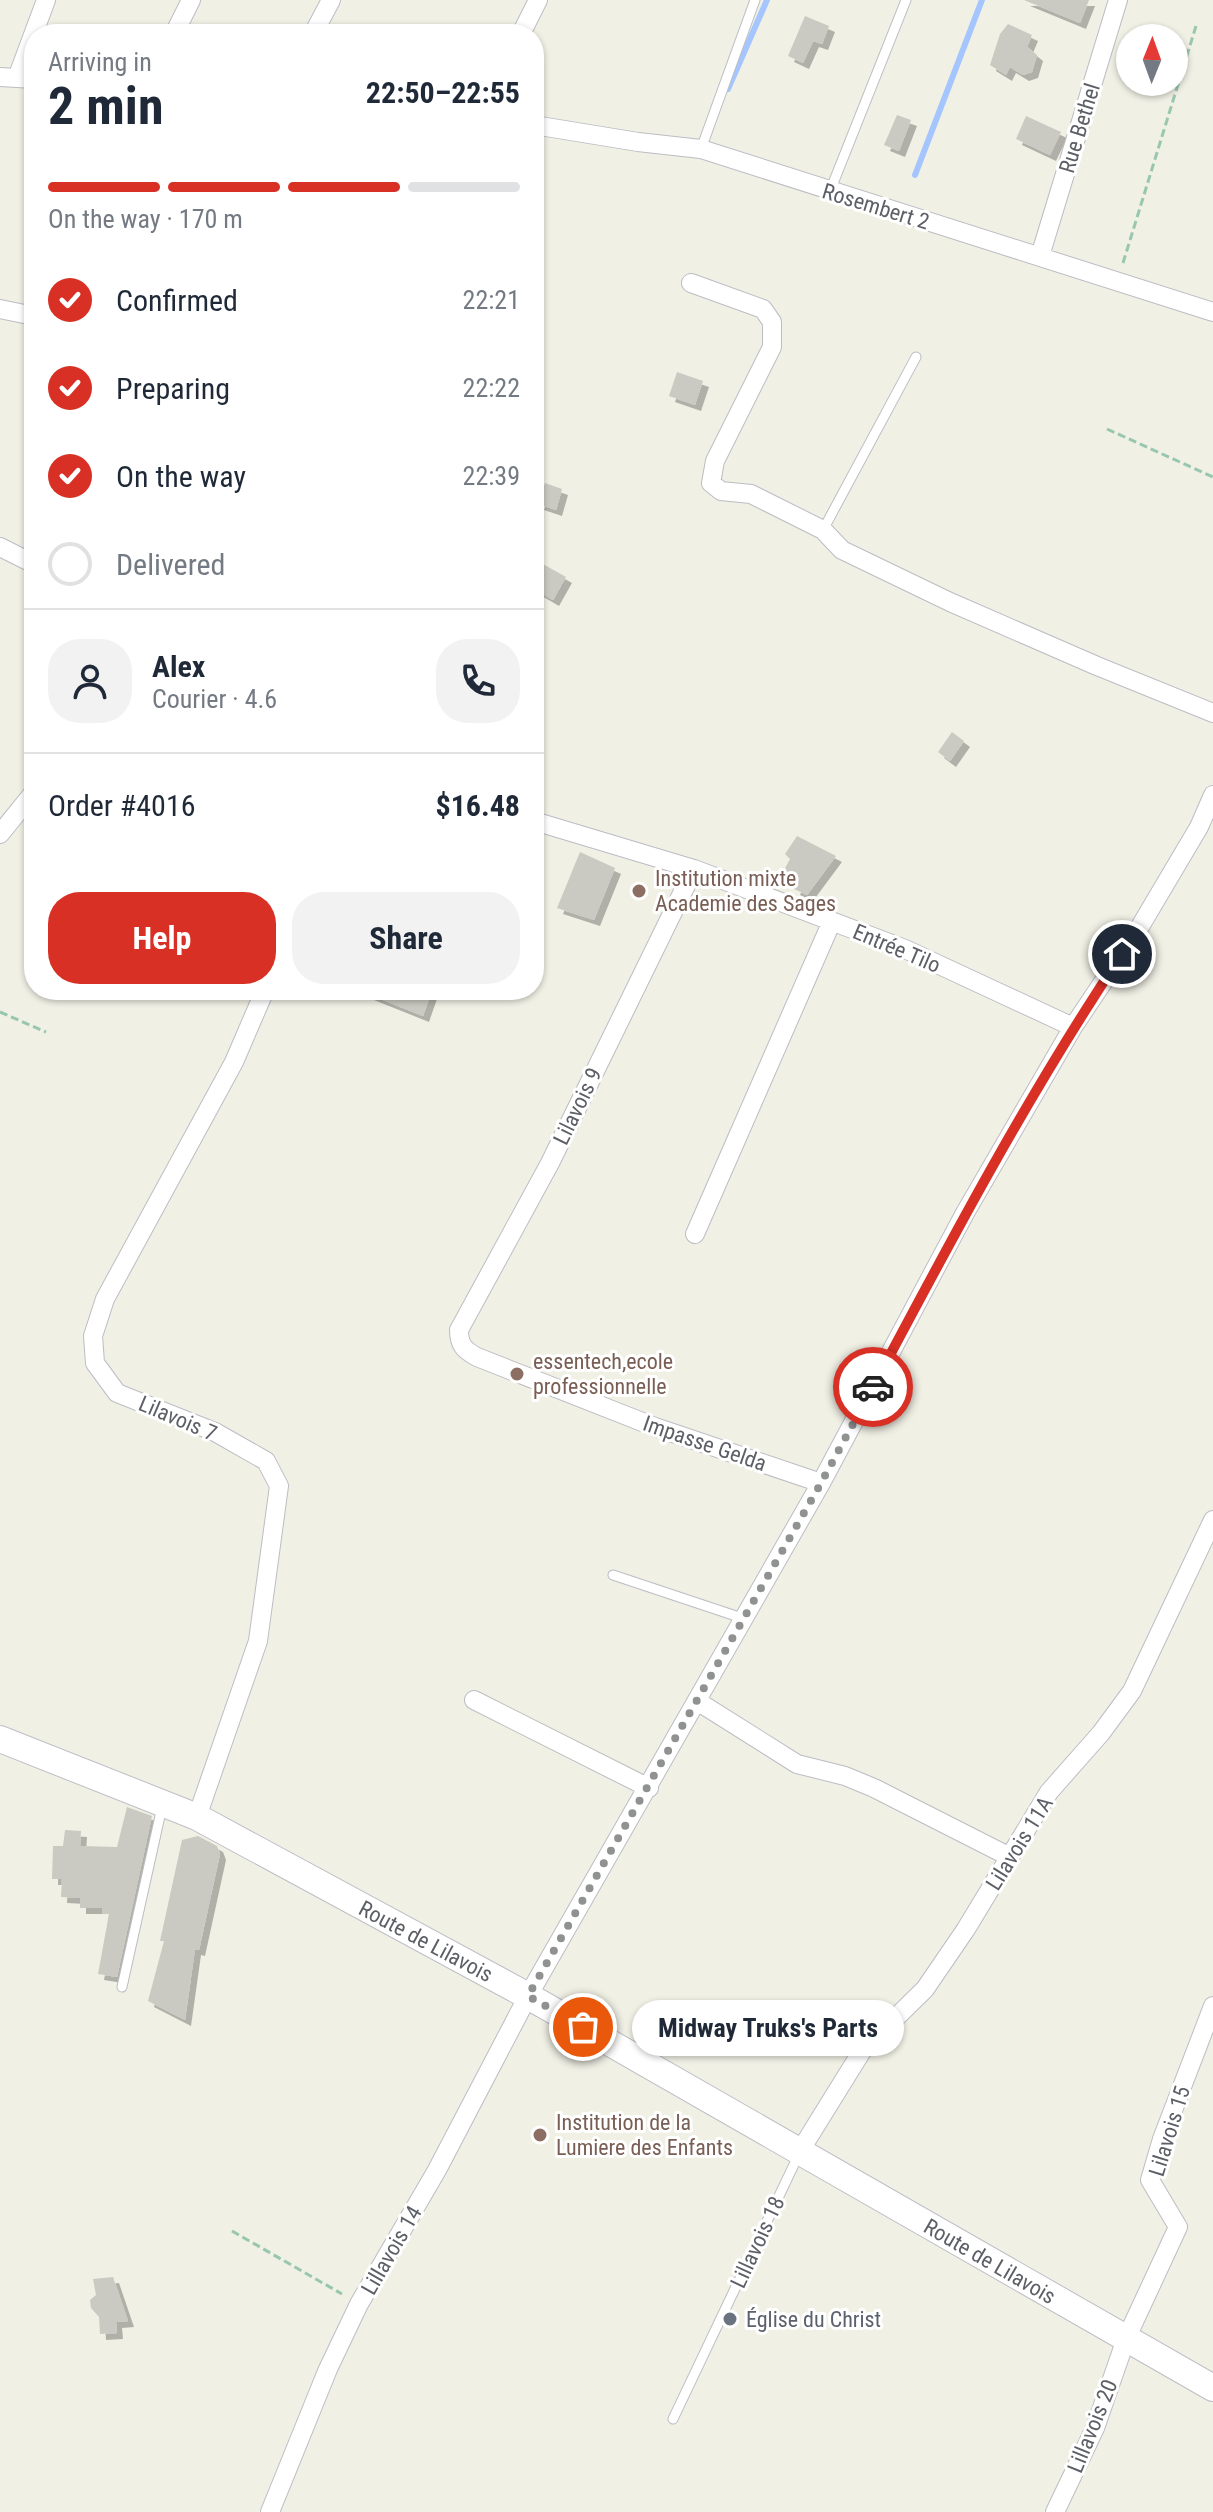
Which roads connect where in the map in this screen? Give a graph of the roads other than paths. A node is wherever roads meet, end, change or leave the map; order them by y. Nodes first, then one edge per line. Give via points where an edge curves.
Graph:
1 (46, 0) edge
2 (191, 0) edge
3 (331, 0) edge
4 (538, 0) edge
5 (755, 0) edge
6 (906, 0) edge
7 (1118, 0) edge
8 (37, 24) edge
9 (179, 24) edge
10 (318, 24) edge
11 (526, 24) edge
12 (24, 59) edge
13 (17, 78) edge
14 (544, 127) edge
15 (701, 149) junction
16 (830, 191) junction
17 (1040, 256) junction
18 (691, 283) dead end
19 (0, 309) edge
20 (1213, 312) edge
21 (24, 314) edge
22 (916, 357) dead end
23 (823, 530) junction
24 (0, 547) edge
25 (24, 559) edge
26 (1213, 713) edge
27 (1213, 795) edge
28 (24, 804) edge
29 (544, 824) edge
30 (0, 834) edge
31 (694, 869) junction
32 (832, 921) junction
33 (261, 1000) edge
34 (1073, 1027) junction
35 (695, 1234) dead end
36 (459, 1342) joint
37 (821, 1483) junction
38 (1213, 1520) edge
39 (613, 1575) dead end
40 (742, 1618) junction
41 (474, 1700) dead end
42 (697, 1701) junction
43 (0, 1739) edge
44 (649, 1788) junction
45 (163, 1803) junction
46 (197, 1817) junction
47 (1010, 1857) junction
48 (122, 1987) dead end
49 (528, 1996) junction
50 (1213, 2006) edge
51 (800, 2151) junction
52 (1126, 2339) junction
53 (1213, 2388) edge
54 (673, 2419) dead end
55 (270, 2512) edge
56 (1055, 2512) edge

1 - 8 street
2 - 9 street
3 - 10 street
4 - 11 street
5 - 15 lane
6 - 16 lane
7 - 17 street, Rue Bethel
12 - 13 street
14 - 15 street, Rosembert 2
15 - 16 street, Rosembert 2
16 - 17 street, Rosembert 2
17 - 20 street, Rosembert 2
18 - 23 street via 763,309 772,322 772,347 715,461 711,483 721,491 751,494
19 - 21 street
22 - 23 lane
23 - 26 street via 842,550 950,602
24 - 25 street
27 - 34 street, Lillavois 14 via 1138,930
28 - 30 street
29 - 31 street, Entrée Tilo
31 - 32 street, Entrée Tilo
31 - 36 street, Lilavois 9 via 550,1163 459,1330
32 - 34 street, Entrée Tilo
32 - 35 street
33 - 46 street, Lilavois 7 via 234,1062 105,1299 93,1336 95,1363 117,1393 215,1432 266,1461 279,1486 258,1641
34 - 37 street, Lillavois 14 via 965,1213
36 - 37 street, Impasse Gelda via 477,1357 655,1427
37 - 40 street, Lillavois 14
38 - 47 street, Lilavois 11A via 1132,1691 1049,1792
39 - 40 lane
40 - 42 street, Lillavois 14
41 - 44 street
42 - 44 street, Lillavois 14
42 - 47 street via 797,1764 874,1788
43 - 45 main road, Route de Lilavois
44 - 49 street, Lillavois 14
45 - 46 main road, Route de Lilavois
45 - 48 lane
46 - 49 main road, Route de Lilavois
47 - 51 street, Lilavois 11A via 925,1989 862,2051
49 - 51 main road, Route de Lilavois
49 - 55 street, Lillavois 14 via 359,2304
50 - 52 street, Lilavois 15 via 1150,2180 1178,2227
51 - 52 main road, Route de Lilavois
51 - 54 lane, Lillavois 18
52 - 53 main road, Route de Lilavois
52 - 56 street, Lillavois 20 via 1095,2428

